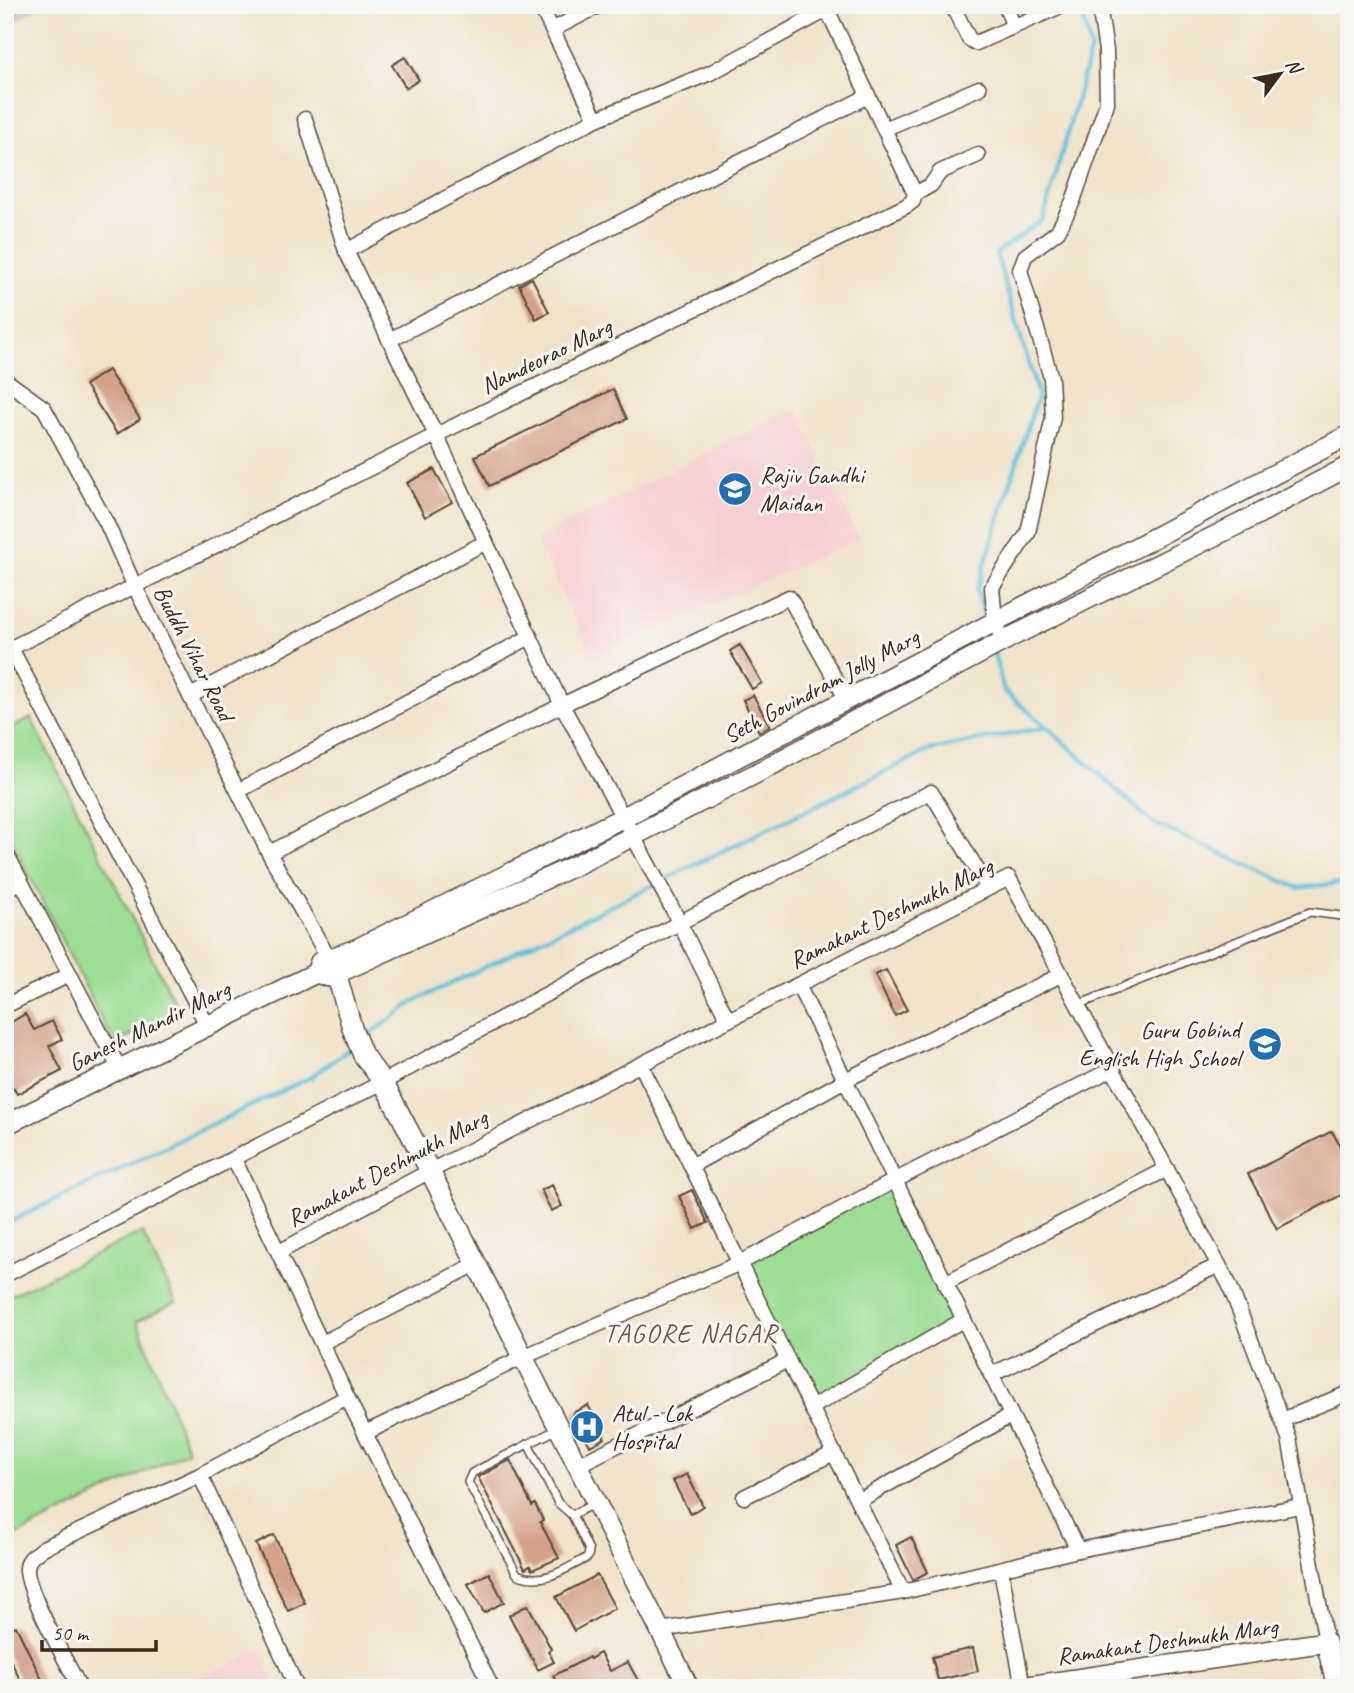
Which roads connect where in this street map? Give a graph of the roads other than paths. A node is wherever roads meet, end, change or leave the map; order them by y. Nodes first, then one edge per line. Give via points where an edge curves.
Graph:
1 (540, 5) edge
2 (600, 5) edge
3 (952, 5) edge
4 (1005, 5) edge
5 (1063, 5) edge
6 (1099, 5) edge
7 (830, 7) edge
8 (1031, 12) edge
9 (1014, 27) junction
10 (552, 30) junction
11 (979, 88) dead end
12 (868, 96) junction
13 (305, 119) dead end
14 (596, 119) junction
15 (884, 129) junction
16 (978, 155) dead end
17 (915, 194) junction
18 (346, 250) junction
19 (390, 340) junction
20 (5, 380) edge
21 (436, 435) junction
22 (1349, 435) edge
23 (1349, 466) edge
24 (486, 542) junction
25 (135, 587) junction
26 (992, 623) junction
27 (530, 637) junction
28 (959, 640) junction
29 (1001, 642) junction
30 (8, 650) edge
31 (969, 660) junction
32 (190, 696) junction
33 (847, 700) junction
34 (562, 705) junction
35 (238, 791) junction
36 (624, 817) junction
37 (634, 836) junction
38 (5, 851) edge
39 (269, 853) junction
40 (20, 882) junction
41 (988, 888) junction
42 (5, 890) edge
43 (676, 917) junction
44 (1349, 917) edge
45 (327, 968) junction
46 (69, 975) junction
47 (1061, 975) junction
48 (798, 985) junction
49 (1078, 1005) junction
50 (5, 1006) edge
51 (728, 1020) junction
52 (207, 1025) junction
53 (640, 1065) junction
54 (119, 1068) junction
55 (1112, 1069) junction
56 (845, 1080) junction
57 (383, 1082) junction
58 (5, 1125) edge
59 (233, 1159) junction
60 (691, 1166) junction
61 (1167, 1169) junction
62 (430, 1171) junction
63 (894, 1181) junction
64 (279, 1252) junction
65 (476, 1264) junction
66 (740, 1264) junction
67 (1219, 1265) junction
68 (5, 1275) edge
69 (945, 1283) junction
70 (963, 1320) junction
71 (322, 1343) junction
72 (523, 1357) junction
73 (788, 1360) junction
74 (990, 1375) junction
75 (1349, 1392) edge
76 (347, 1397) junction
77 (811, 1408) junction
78 (1010, 1416) junction
79 (1282, 1420) junction
80 (559, 1428) junction
81 (365, 1433) junction
82 (528, 1444) junction
83 (834, 1453) junction
84 (578, 1465) junction
85 (200, 1475) junction
86 (744, 1497) dead end
87 (858, 1501) junction
88 (596, 1502) junction
89 (1300, 1506) junction
90 (572, 1514) junction
91 (1078, 1550) junction
92 (1001, 1570) junction
93 (903, 1592) junction
94 (660, 1630) junction
95 (1326, 1642) junction
96 (1019, 1687) edge
97 (80, 1688) edge
98 (297, 1688) edge
99 (492, 1688) edge
100 (689, 1688) edge
101 (1337, 1688) edge

1 - 10 street
2 - 10 street
3 - 9 street via 969,39 976,43
4 - 9 street
5 - 8 street
6 - 26 street via 1107,51 1107,103 1058,231 1025,256 1020,270 1051,378 1053,417 1028,533 992,587
7 - 12 street
7 - 14 street via 710,73
8 - 9 street
10 - 14 street
11 - 15 street
12 - 15 street
12 - 19 street
13 - 18 street
14 - 18 street
15 - 17 street
16 - 17 street, Namdeorao Marg via 940,173
17 - 21 street, Namdeorao Marg via 906,206
18 - 19 street
19 - 21 street
20 - 25 street, Buddh Vihar Road via 44,408 107,524
21 - 24 street
21 - 25 street, Namdeorao Marg
22 - 26 street, Seth Govindram Jolly Marg
23 - 29 street
24 - 27 street
24 - 32 street
25 - 30 street, Namdeorao Marg
25 - 32 street, Buddh Vihar Road
26 - 28 street, Seth Govindram Jolly Marg
26 - 29 street
27 - 34 street
27 - 35 street
28 - 31 street
28 - 33 street, Seth Govindram Jolly Marg
29 - 31 street
30 - 52 street
31 - 37 street
32 - 35 street, Buddh Vihar Road
33 - 34 street via 789,597
33 - 36 street, Seth Govindram Jolly Marg
34 - 36 street
34 - 39 street
35 - 39 street, Buddh Vihar Road
36 - 37 street
36 - 45 street, Seth Govindram Jolly Marg via 356,949
37 - 43 street
37 - 45 street via 576,865
38 - 40 street
39 - 45 street, Buddh Vihar Road
40 - 42 street
40 - 46 street
41 - 43 street via 931,792
41 - 47 street, Ramakant Deshmukh Marg via 1009,878
41 - 48 street, Ramakant Deshmukh Marg
43 - 51 street
43 - 57 street
44 - 49 lane via 1310,912
45 - 52 street, Ganesh Mandir Marg
45 - 57 street via 363,1055
46 - 50 street
46 - 54 street
47 - 49 street, Ramakant Deshmukh Marg
47 - 56 street
48 - 51 street, Ramakant Deshmukh Marg
48 - 56 street
49 - 55 street, Ramakant Deshmukh Marg
51 - 53 street, Ramakant Deshmukh Marg
52 - 54 street, Ganesh Mandir Marg
53 - 60 street
53 - 62 street, Ramakant Deshmukh Marg
54 - 58 street, Ganesh Mandir Marg
55 - 61 street, Ramakant Deshmukh Marg
55 - 63 street
56 - 60 street
56 - 63 street
57 - 59 street
57 - 62 street
59 - 64 street
59 - 68 street
60 - 66 street
61 - 67 street, Ramakant Deshmukh Marg
61 - 69 street
62 - 64 street, Ramakant Deshmukh Marg
62 - 65 street
63 - 66 street
63 - 69 street
64 - 71 street
65 - 71 street
65 - 72 street
66 - 72 street
66 - 73 street
67 - 74 street
67 - 79 street, Ramakant Deshmukh Marg
69 - 70 street
70 - 74 street
70 - 77 street
71 - 76 street
72 - 80 street
72 - 81 street
73 - 77 street
73 - 84 street
74 - 78 street
75 - 79 street
76 - 81 street
76 - 85 street
77 - 83 street
78 - 87 street
78 - 91 street
79 - 89 street, Ramakant Deshmukh Marg
80 - 82 lane
80 - 84 street
81 - 99 street
82 - 90 lane via 558,1503
82 - 90 lane via 472,1473 468,1482 517,1574 536,1579 588,1557
83 - 86 street
83 - 87 street
84 - 88 street
85 - 97 street via 43,1548 30,1559 27,1569 33,1592
85 - 98 street
87 - 93 street
88 - 90 lane
88 - 94 street
89 - 91 street
89 - 95 street, Ramakant Deshmukh Marg
91 - 92 street
92 - 93 street
92 - 96 street
93 - 94 street
94 - 100 street
95 - 96 street, Ramakant Deshmukh Marg
95 - 101 street, Ramakant Deshmukh Marg

